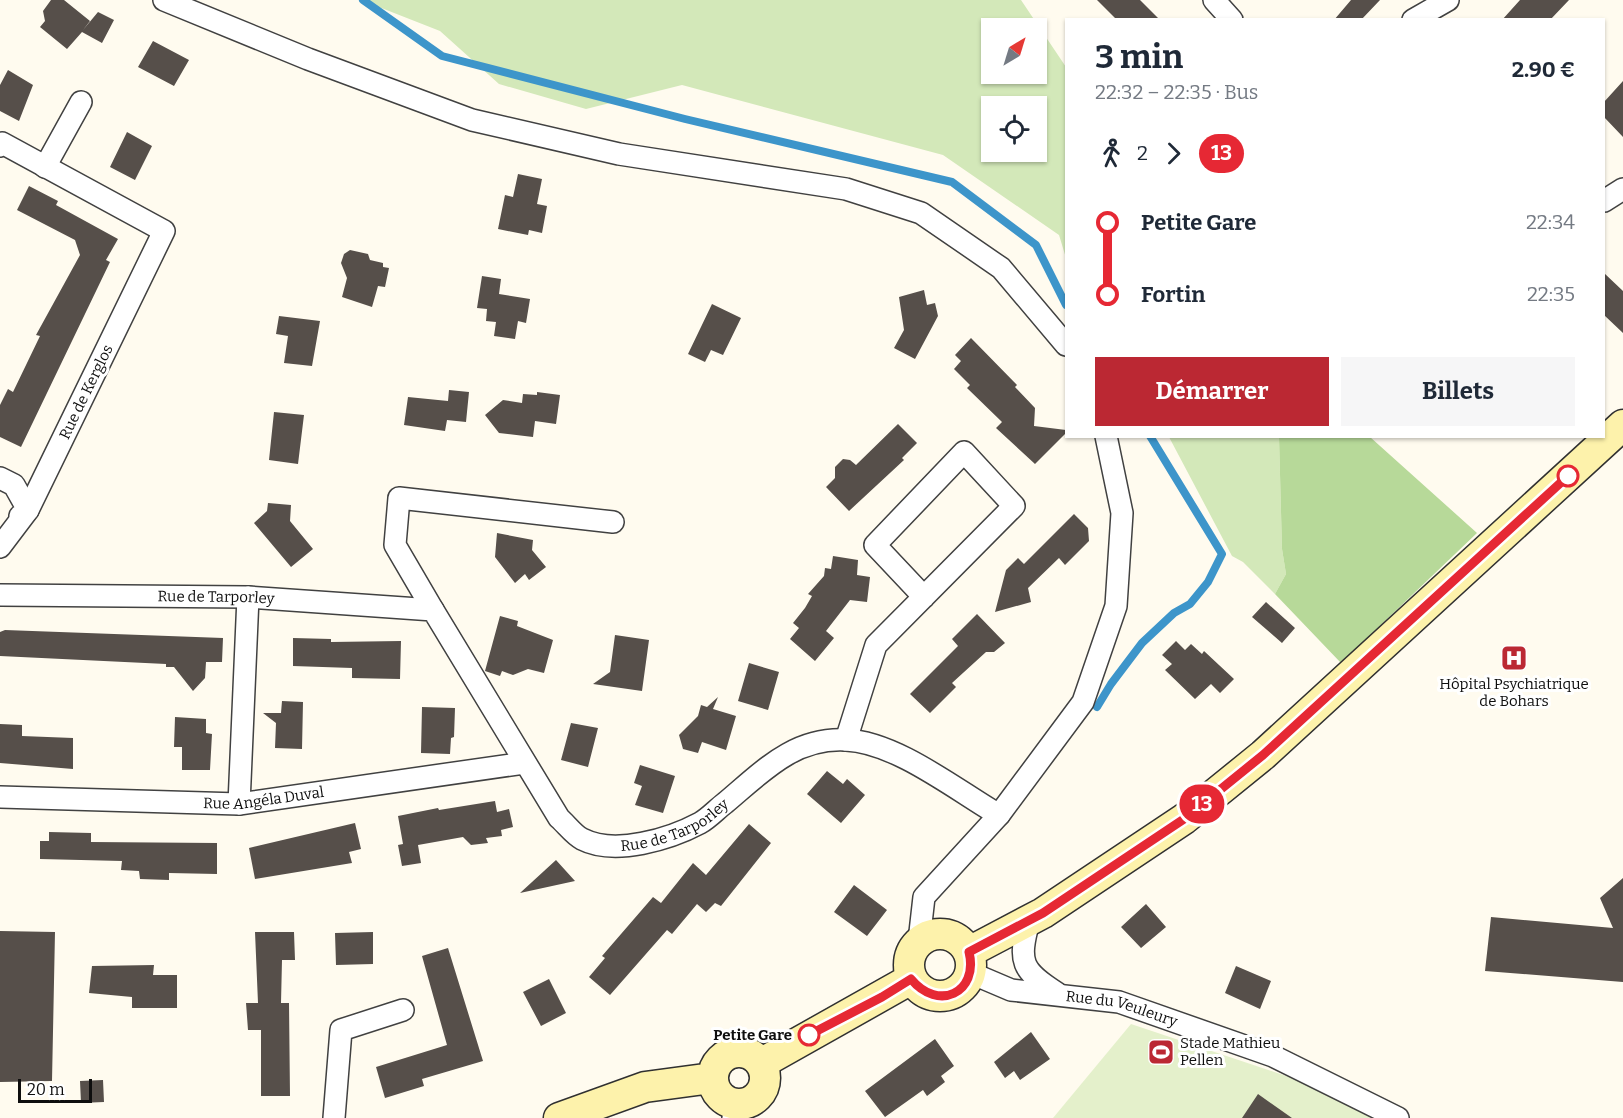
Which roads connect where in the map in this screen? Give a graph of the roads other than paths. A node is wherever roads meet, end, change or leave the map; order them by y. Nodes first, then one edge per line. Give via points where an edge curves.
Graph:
1 (164, 0) edge
2 (1214, 0) edge
3 (1448, 0) edge
4 (1230, 18) edge
5 (1416, 18) edge
6 (81, 102) dead end
7 (0, 146) edge
8 (45, 166) junction
9 (1623, 189) edge
10 (1605, 200) edge
11 (1065, 344) edge
12 (1623, 424) edge
13 (1106, 438) edge
14 (0, 478) edge
15 (28, 510) junction
16 (613, 522) dead end
17 (0, 525) edge
18 (0, 548) edge
19 (0, 595) edge
20 (248, 597) junction
21 (924, 597) junction
22 (433, 610) junction
23 (846, 740) junction
24 (524, 763) junction
25 (0, 797) edge
26 (239, 804) junction
27 (999, 815) junction
28 (1029, 921) junction
29 (919, 940) junction
30 (970, 963) junction
31 (911, 979) junction
32 (1058, 993) junction
33 (403, 1010) dead end
34 (762, 1063) junction
35 (712, 1078) junction
36 (734, 1111) edge
37 (334, 1118) edge
38 (559, 1118) edge
39 (1398, 1118) edge

1 - 11 street via 472,120 620,154 846,189 921,213 1001,268
2 - 4 street
3 - 5 street
6 - 8 street
7 - 8 street via 2,143
8 - 15 street, Rue de Kerglos via 164,231
9 - 10 street
12 - 28 street via 1263,755 1184,819
13 - 27 street via 1122,513 1116,606 1083,702
14 - 15 street via 14,485
15 - 17 street via 3,527
15 - 18 street, Rue de Kerglos
16 - 22 street, Rue de Tarporley via 399,498 395,545
19 - 20 street, Rue de Tarporley
20 - 22 street, Rue de Tarporley
20 - 26 street
21 - 21 street via 1014,506 964,452 875,545
21 - 23 street via 876,645
22 - 24 street, Rue de Tarporley
23 - 24 street, Rue de Tarporley via 818,742 785,753 701,822 630,847 581,839 559,818
23 - 27 street, Rue de Tarporley via 895,752
24 - 26 street, Rue Angéla Duval
25 - 26 street, Rue Angéla Duval
27 - 29 street via 924,897
28 - 30 street
28 - 32 street via 1022,948 1025,965 1037,980
29 - 30 street via 937,933 956,937
29 - 31 street via 909,958
30 - 31 street via 965,985 943,997 925,992
30 - 32 street, Rue du Veuleury via 1011,990
31 - 34 street
32 - 39 street, Rue du Veuleury via 1119,1002 1273,1056
33 - 37 street via 341,1030
34 - 35 street via 752,1054 738,1051 725,1055
34 - 36 street via 766,1078 762,1092
35 - 36 street
35 - 38 street via 645,1087

